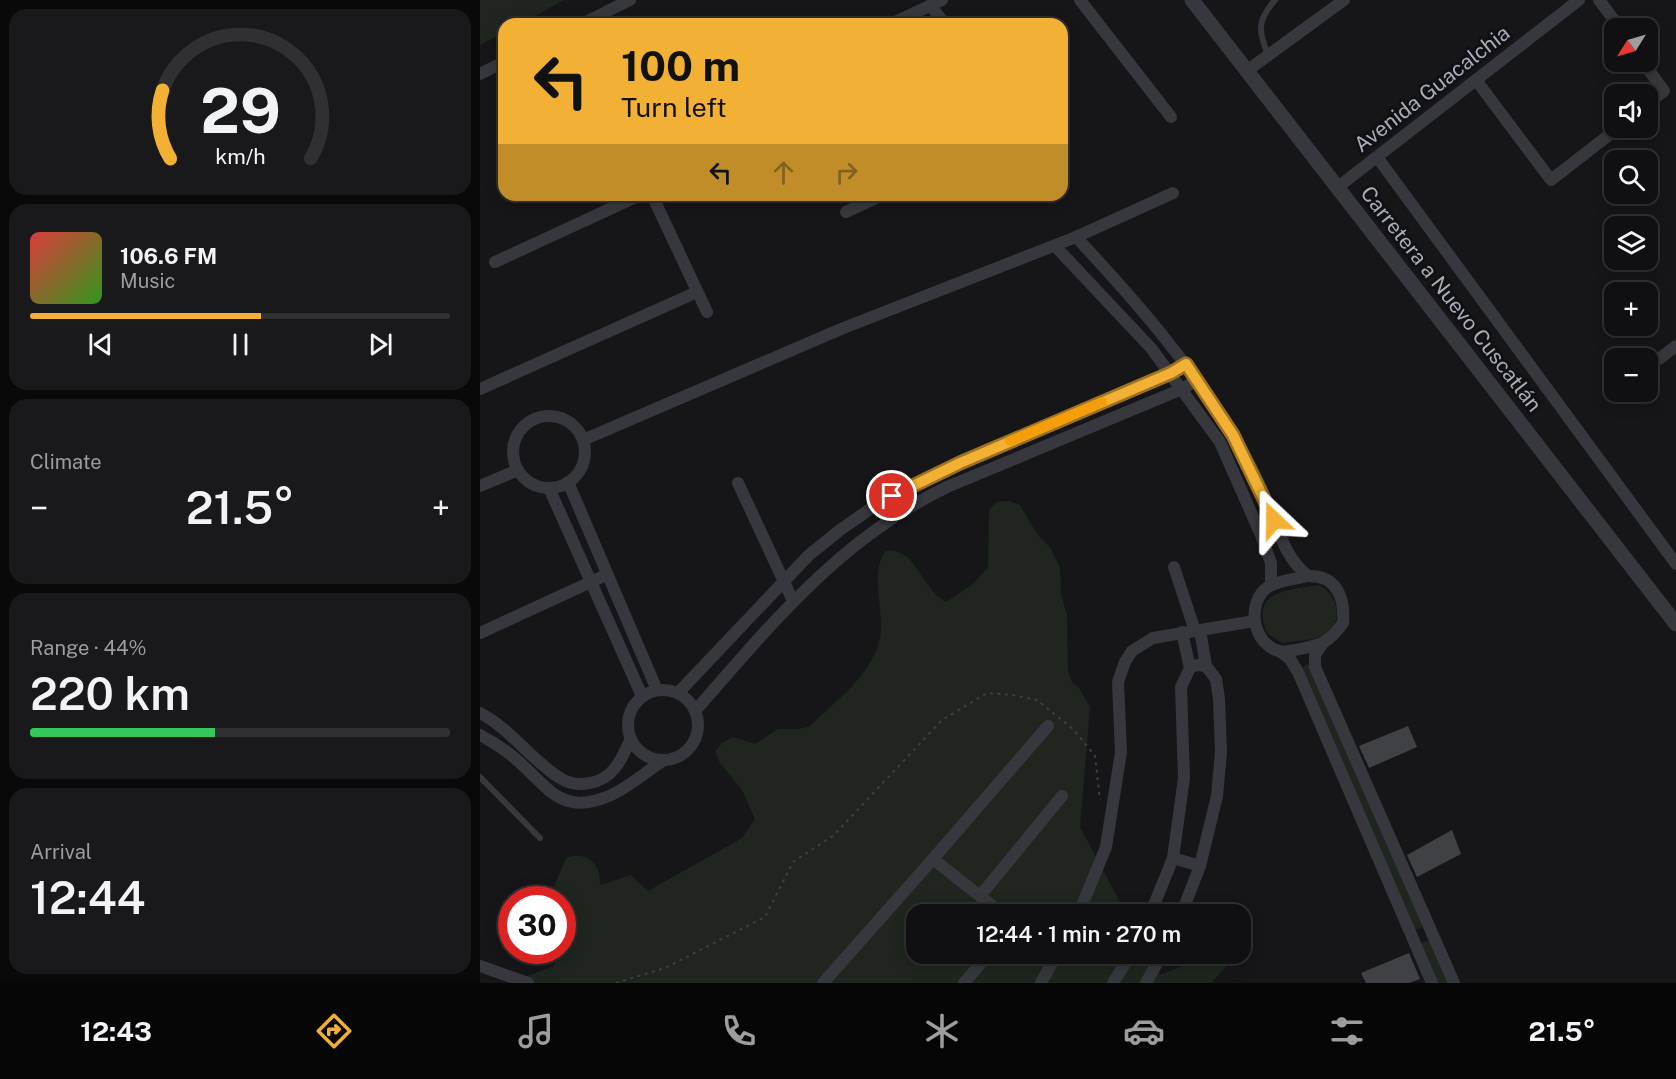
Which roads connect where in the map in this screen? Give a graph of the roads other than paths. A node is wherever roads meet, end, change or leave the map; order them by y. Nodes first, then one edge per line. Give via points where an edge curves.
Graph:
1 (630, 0) edge
2 (1080, 0) edge
3 (1192, 0) edge
4 (1275, 0) edge
5 (1344, 0) edge
6 (1579, 0) edge
7 (1599, 0) edge
8 (936, 3) edge
9 (594, 18) edge
10 (904, 18) edge
11 (942, 18) edge
12 (1612, 18) edge
13 (1269, 55) junction
14 (498, 65) edge
15 (1248, 70) junction
16 (1650, 72) edge
17 (480, 74) edge
18 (1476, 80) junction
19 (1658, 96) edge
20 (1171, 117) dead end
21 (1605, 138) edge
22 (1377, 157) junction
23 (1338, 187) junction
24 (1173, 193) dead end
25 (627, 201) edge
26 (655, 201) edge
27 (869, 201) edge
28 (846, 212) dead end
29 (1076, 237) junction
30 (1055, 246) junction
31 (495, 262) dead end
32 (698, 292) junction
33 (707, 312) dead end
34 (1676, 346) edge
35 (1659, 359) dead end
36 (1186, 364) junction
37 (1171, 373) junction
38 (1197, 380) junction
39 (480, 389) edge
40 (1182, 389) junction
41 (583, 440) junction
42 (518, 470) junction
43 (568, 482) junction
44 (738, 483) dead end
45 (480, 486) edge
46 (549, 488) junction
47 (1676, 564) edge
48 (1174, 567) dead end
49 (606, 575) junction
50 (1308, 576) junction
51 (784, 582) junction
52 (590, 583) junction
53 (1271, 585) junction
54 (793, 601) junction
55 (1254, 621) junction
56 (1676, 624) edge
57 (1192, 631) junction
58 (480, 633) edge
59 (1323, 643) junction
60 (1281, 652) junction
61 (1206, 666) junction
62 (1190, 668) junction
63 (657, 690) junction
64 (678, 693) junction
65 (642, 696) junction
66 (695, 711) junction
67 (480, 713) edge
68 (1047, 726) dead end
69 (480, 735) edge
70 (631, 739) junction
71 (664, 760) junction
72 (480, 777) edge
73 (1062, 795) dead end
74 (540, 838) dead end
75 (1173, 858) junction
76 (933, 859) junction
77 (1200, 866) junction
78 (980, 896) junction
79 (990, 904) edge
80 (1083, 904) edge
81 (1154, 904) edge
82 (1185, 904) edge
83 (1430, 929) junction
84 (1412, 936) junction
85 (980, 964) edge
86 (1052, 964) edge
87 (1125, 964) edge
88 (1156, 964) edge
89 (480, 966) edge
90 (1045, 982) edge
91 (528, 983) edge
92 (823, 983) edge
93 (964, 983) edge
94 (1113, 983) edge
95 (1146, 983) edge
96 (1432, 983) edge
97 (1454, 983) edge

1 - 9 street
2 - 20 street
3 - 15 street, Carretera a Nuevo Cuscatlán
4 - 13 lane via 1260,23
5 - 13 street
6 - 18 street, Avenida Guacalchia
7 - 12 street
8 - 10 street
8 - 11 street
13 - 15 street
14 - 17 street
15 - 23 street, Carretera a Nuevo Cuscatlán
16 - 19 street via 1664,91
18 - 21 street via 1551,180
18 - 22 street, Avenida Guacalchia
22 - 23 street, Avenida Guacalchia
22 - 47 street
23 - 56 street, Carretera a Nuevo Cuscatlán
24 - 29 street
25 - 31 street
26 - 32 street
27 - 28 street
29 - 30 street
29 - 36 street via 1145,312
30 - 37 street
30 - 41 street via 841,329
32 - 33 street
32 - 39 street
34 - 35 street
36 - 37 street
36 - 38 street
37 - 40 street
37 - 51 street via 910,486 840,530
38 - 40 street
38 - 50 street via 1233,435 1268,504 1287,553
40 - 53 street via 1220,442 1250,506 1270,563
40 - 54 street via 918,501 852,546
41 - 42 street via 563,418 533,419 521,428 514,441 513,456
41 - 43 street via 583,464
42 - 45 street
42 - 46 street via 534,485
43 - 46 street
43 - 49 street
44 - 51 street
46 - 52 street
48 - 57 street
49 - 52 street
49 - 63 street
50 - 53 street
50 - 59 street via 1323,577 1341,595 1343,623
51 - 54 street
51 - 64 street
52 - 58 street
52 - 65 street
53 - 55 street via 1258,598
54 - 66 street
55 - 57 street
55 - 60 street via 1266,643
57 - 61 street
57 - 62 street
57 - 80 street via 1154,638 1132,651 1125,662 1118,682 1121,752 1107,847
59 - 60 street
59 - 83 street via 1315,655 1315,667
60 - 84 street via 1298,672
61 - 62 street
61 - 77 street via 1216,679 1221,752 1217,796
62 - 75 street via 1181,687 1184,778
63 - 64 street
63 - 65 street
64 - 66 street
65 - 70 street via 628,719
66 - 71 street via 698,728 693,744 680,756
67 - 70 street via 561,779 574,783 604,779
68 - 76 street
69 - 71 street via 519,762 553,795 571,802 611,796
70 - 71 street via 644,754
72 - 74 lane
73 - 78 street
75 - 77 street
75 - 81 street
76 - 78 street
76 - 92 street
77 - 82 street
78 - 79 street
83 - 84 street
83 - 97 street
84 - 96 street
85 - 93 street
86 - 90 street
87 - 94 street
88 - 95 street
89 - 91 street

